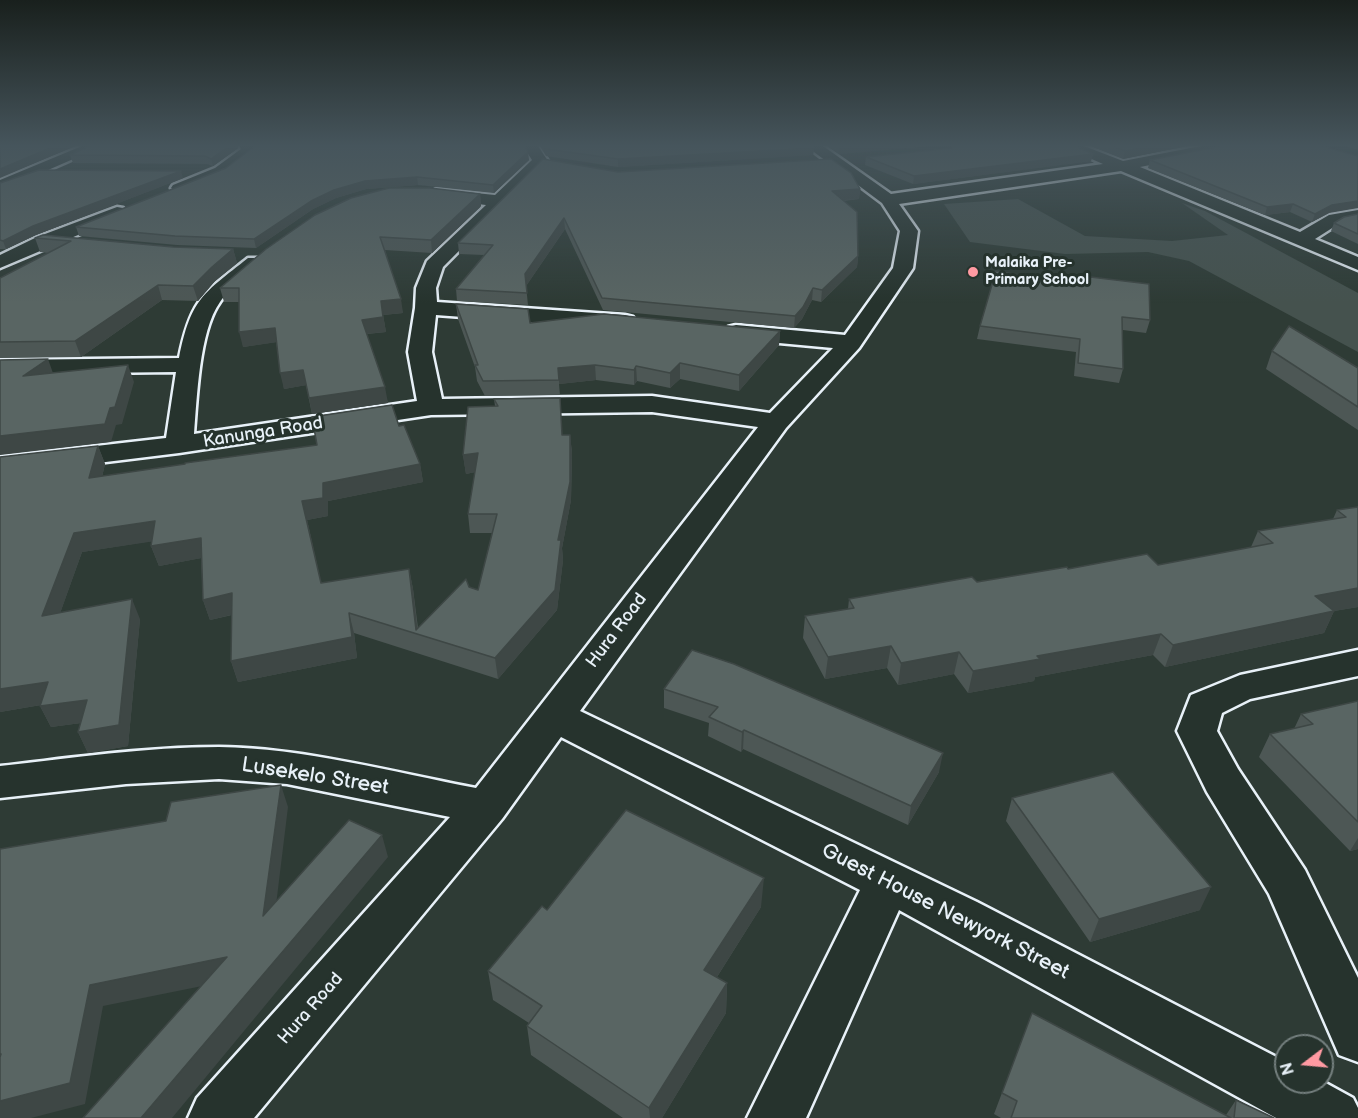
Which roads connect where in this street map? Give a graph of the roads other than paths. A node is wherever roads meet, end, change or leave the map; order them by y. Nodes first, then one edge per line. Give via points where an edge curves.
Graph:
1 (474, 198) edge
2 (503, 198) edge
3 (885, 198) edge
4 (901, 198) edge
5 (1203, 198) edge
6 (888, 200) junction
7 (500, 201) junction
8 (134, 206) edge
9 (1358, 215) edge
10 (1300, 240) junction
11 (44, 241) junction
12 (88, 245) edge
13 (231, 255) dead end
14 (0, 262) edge
15 (1358, 264) edge
16 (426, 308) junction
17 (651, 324) edge
18 (710, 330) edge
19 (851, 344) junction
20 (189, 365) junction
21 (0, 367) edge
22 (431, 407) junction
23 (776, 422) junction
24 (179, 445) junction
25 (0, 466) edge
26 (1358, 663) edge
27 (553, 715) junction
28 (0, 782) edge
29 (486, 807) junction
30 (888, 882) junction
31 (1358, 1036) edge
32 (217, 1118) edge
33 (776, 1118) edge
34 (1333, 1118) edge

1 - 7 street
2 - 7 street
3 - 6 street, Hura Road
4 - 6 street
5 - 10 street
6 - 19 street, Hura Road via 909,231 903,268
7 - 16 street via 434,265 426,288
8 - 11 street
9 - 10 street via 1335,219
10 - 15 street
11 - 12 street
11 - 14 street
13 - 20 street via 267,253 211,298
16 - 17 street
16 - 22 street via 420,352
18 - 19 street
19 - 23 street, Hura Road
20 - 21 street
20 - 24 street
22 - 23 street, Kanunga Road via 652,404
22 - 24 street, Kanunga Road
23 - 27 street, Hura Road
24 - 25 street, Kanunga Road
26 - 31 street via 1240,688 1205,705 1197,731 1222,780 1288,884
27 - 29 street, Hura Road
27 - 30 street, Guest House Newyork Street
28 - 29 street, Lusekelo Street via 126,768 219,763 287,768
29 - 32 street, Hura Road
30 - 33 street
30 - 34 street, Guest House Newyork Street

